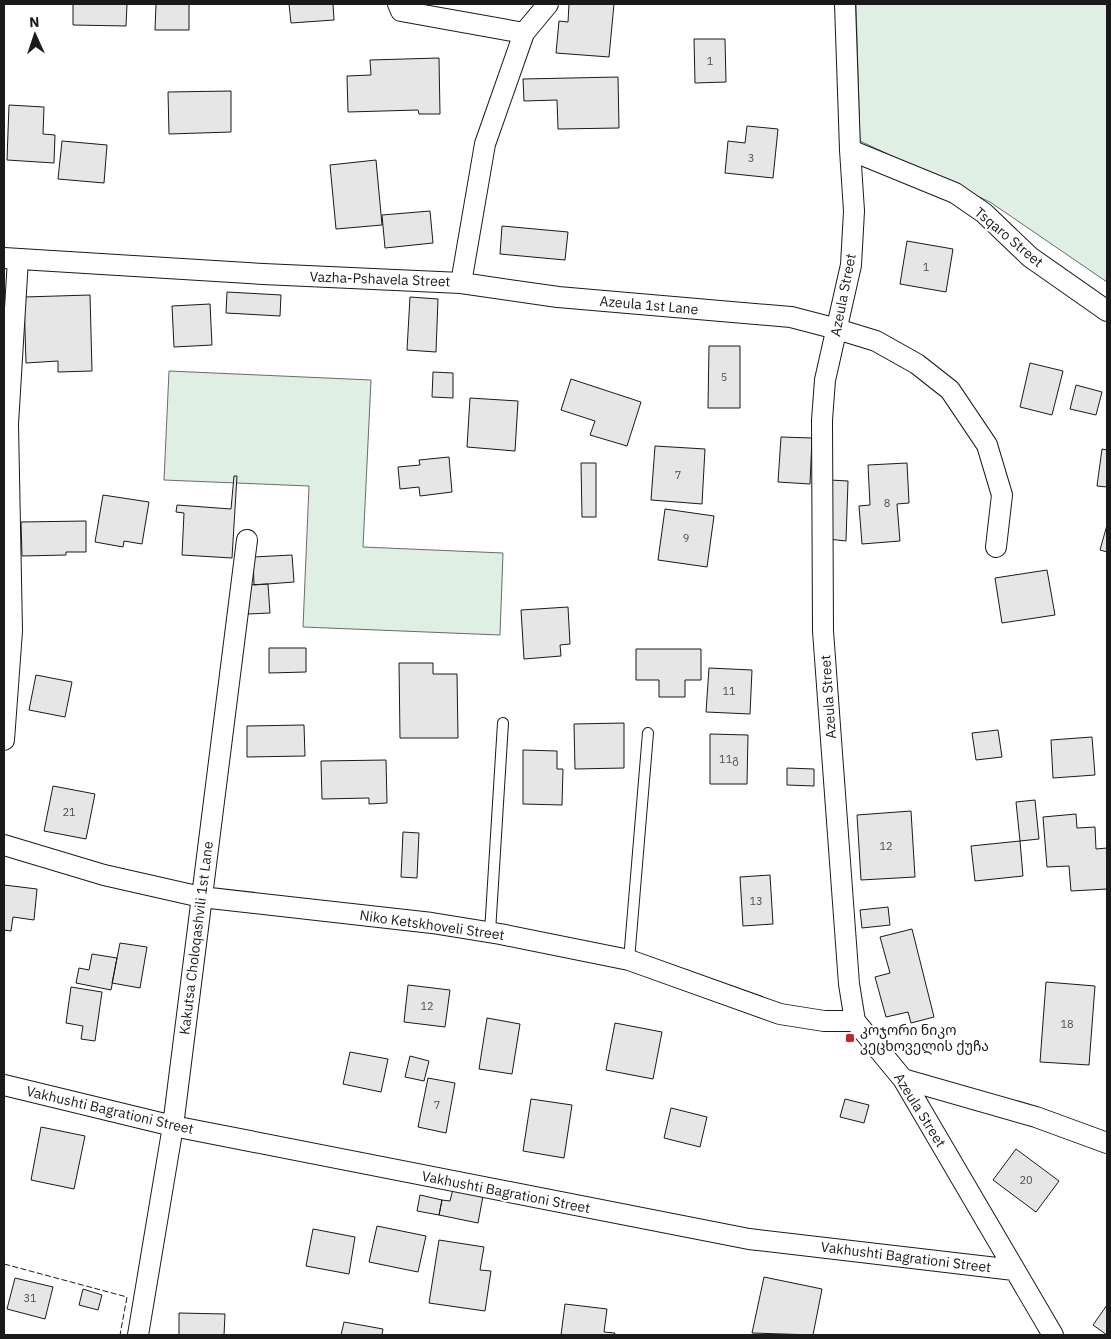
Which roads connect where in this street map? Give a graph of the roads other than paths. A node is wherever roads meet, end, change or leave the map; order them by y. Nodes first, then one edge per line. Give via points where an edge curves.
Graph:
1 (398, 4) edge
2 (548, 4) edge
3 (845, 4) edge
4 (524, 33) junction
5 (850, 150) junction
6 (11, 258) edge
7 (461, 283) junction
8 (1107, 311) edge
9 (837, 330) junction
10 (6, 535) edge
11 (247, 540) dead end
12 (996, 547) dead end
13 (503, 723) dead end
14 (648, 733) dead end
15 (4, 740) edge
16 (4, 844) edge
17 (201, 897) junction
18 (490, 932) junction
19 (629, 960) junction
20 (855, 1022) junction
21 (903, 1079) junction
22 (4, 1085) edge
23 (173, 1126) junction
24 (1107, 1143) edge
25 (1014, 1270) junction
26 (138, 1335) edge
27 (1053, 1335) edge

1 - 4 street via 401,11
2 - 4 street, Vazha-Pshavela Street
3 - 5 street, Azeula Street
4 - 7 street, Vazha-Pshavela Street via 485,144
5 - 8 street, Tsqaro Street via 955,193 984,213 1030,257
5 - 9 street, Azeula Street via 854,211 851,265
6 - 7 street, Vazha-Pshavela Street
6 - 10 street
7 - 9 street, Azeula 1st Lane via 558,297 791,317
9 - 12 street, Azeula 1st Lane via 876,342 917,364 950,390 987,445 1002,495
9 - 20 street, Azeula Street via 825,380 822,420 824,631 849,984
10 - 15 street via 12,631
11 - 17 street, Kakutsa Choloqashvili 1st Lane
13 - 18 lane
14 - 19 lane
16 - 17 street, Niko Ketskhoveli Street via 104,875
17 - 18 street, Niko Ketskhoveli Street
17 - 23 street, Kakutsa Choloqashvili 1st Lane
18 - 19 street, Niko Ketskhoveli Street
19 - 20 street, Niko Ketskhoveli Street via 780,1014
20 - 21 street, Azeula Street
21 - 24 street via 1036,1117
21 - 25 street, Azeula Street
22 - 23 street, Vakhushti Bagrationi Street
23 - 25 street, Vakhushti Bagrationi Street via 749,1239
23 - 26 street, Kakutsa Choloqashvili 1st Lane
25 - 27 street, Azeula Street

